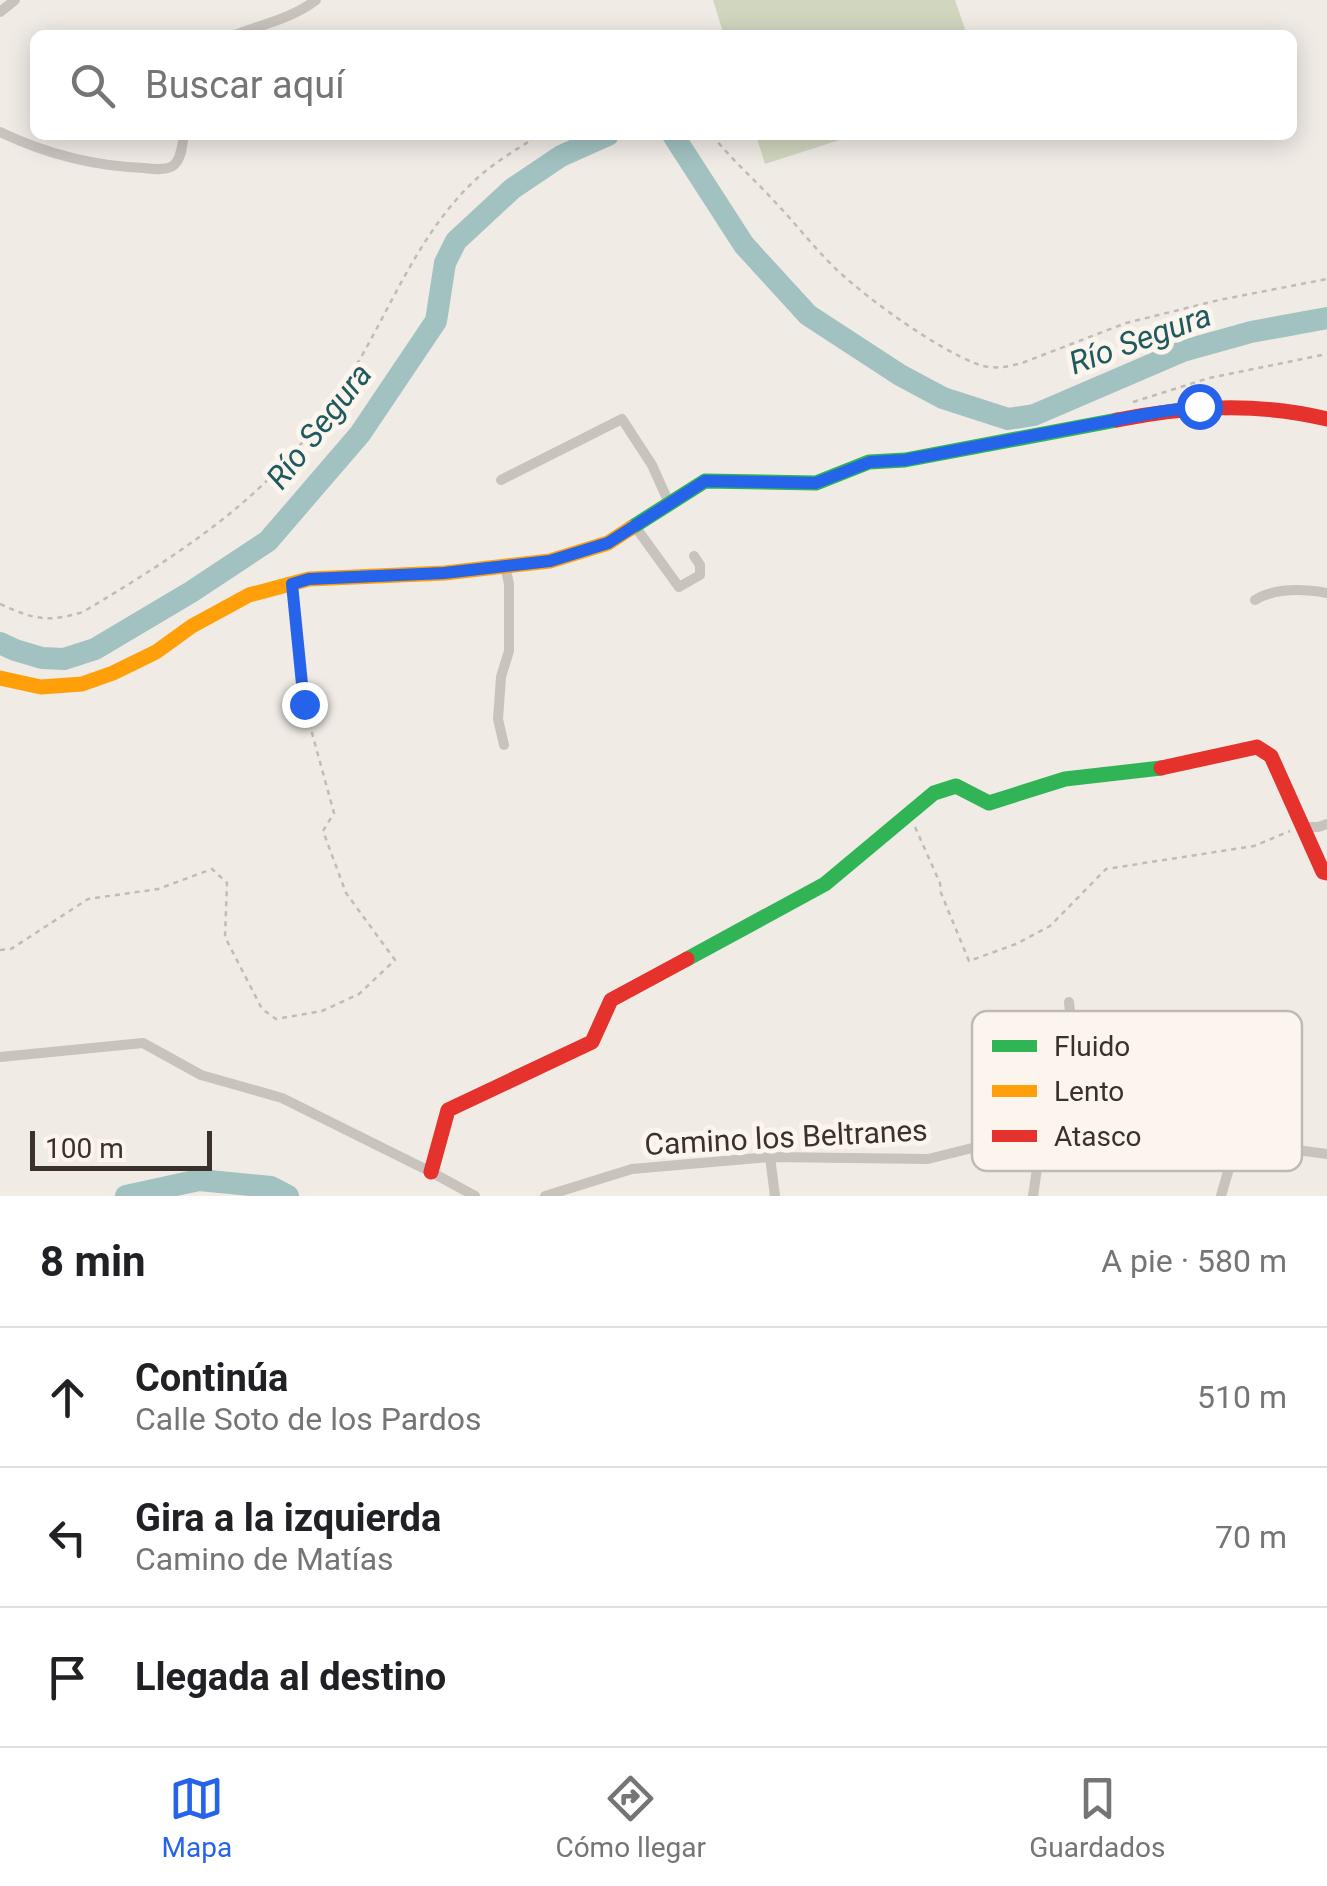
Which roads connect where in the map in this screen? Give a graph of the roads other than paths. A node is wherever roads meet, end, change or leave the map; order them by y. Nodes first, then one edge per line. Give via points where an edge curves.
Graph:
1 (15, 0) edge
2 (316, 0) edge
3 (0, 12) edge
4 (251, 30) edge
5 (0, 132) edge
6 (183, 140) edge
7 (1327, 419) edge
8 (501, 480) dead end
9 (669, 503) junction
10 (634, 525) junction
11 (694, 556) dead end
12 (505, 566) junction
13 (1327, 593) edge
14 (1255, 600) dead end
15 (0, 678) edge
16 (504, 745) dead end
17 (1327, 824) edge
18 (1301, 827) junction
19 (1327, 874) edge
20 (1069, 1002) dead end
21 (1070, 1011) edge
22 (0, 1056) edge
23 (972, 1148) edge
24 (1302, 1151) edge
25 (1327, 1154) edge
26 (770, 1158) junction
27 (1036, 1171) edge
28 (1228, 1171) edge
29 (432, 1172) junction
30 (475, 1196) edge
31 (548, 1196) edge
32 (774, 1196) edge
33 (1032, 1196) edge
34 (1221, 1196) edge

1 - 3 street
2 - 4 street
5 - 6 street via 79,161 162,169 178,160
7 - 9 street via 1276,408 1199,406 870,462 816,483 705,481
8 - 9 street via 622,419
9 - 10 street
10 - 11 street via 679,587 700,575
10 - 12 street via 608,543
12 - 15 street via 309,579 249,594 156,652 82,684 41,687
12 - 16 street via 509,651 498,719
13 - 14 street via 1305,589
17 - 18 street
18 - 19 street
18 - 29 street via 1271,756 1257,747 1065,779 989,803 956,786 934,793 825,884 611,1000 592,1042 448,1110
20 - 21 street
22 - 29 street via 144,1043 201,1075 282,1098
23 - 26 street, Camino los Beltranes via 928,1159
24 - 25 street, Camino los Beltranes
26 - 31 street, Camino los Beltranes via 632,1169
26 - 32 street
27 - 33 street
28 - 34 street
29 - 30 street

